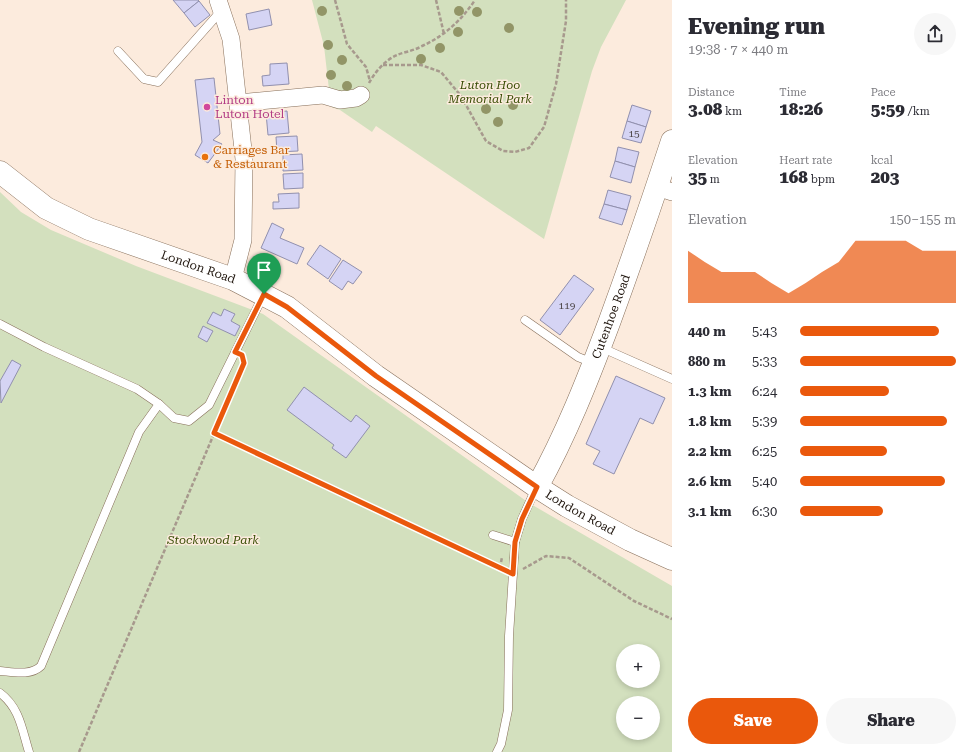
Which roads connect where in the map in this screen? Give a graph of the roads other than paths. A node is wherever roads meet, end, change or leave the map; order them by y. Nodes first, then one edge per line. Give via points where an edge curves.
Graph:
1 (220, 6) edge
2 (118, 51) dead end
3 (361, 95) road end
4 (239, 103) junction
5 (672, 142) edge
6 (0, 172) edge
7 (665, 189) edge
8 (234, 279) junction
9 (264, 294) junction
10 (525, 320) dead end
11 (0, 324) edge
12 (596, 355) junction
13 (672, 379) edge
14 (159, 404) junction
15 (537, 487) junction
16 (493, 535) dead end
17 (515, 542) junction
18 (672, 559) edge
19 (0, 670) edge
20 (0, 693) edge
21 (29, 752) edge
22 (497, 752) edge

1 - 2 lane via 158,82 144,79
1 - 4 street via 231,40
3 - 4 street via 340,100 323,95
4 - 8 street via 244,159 243,240
5 - 7 street, Cutenhoe Road
6 - 8 street, London Road via 46,208 89,229
7 - 12 street, Cutenhoe Road via 646,223
8 - 9 street, London Road
9 - 14 lane via 210,405 189,421 174,418
9 - 15 street, London Road via 287,307 376,376
10 - 12 lane via 578,356
11 - 14 lane via 137,389
12 - 13 lane
12 - 15 street, Cutenhoe Road via 554,456
14 - 19 lane via 139,432 41,666 31,672
15 - 17 lane via 522,519
15 - 18 street, London Road via 630,540
16 - 17 lane
17 - 22 lane via 509,636 508,710
20 - 21 lane via 13,705

